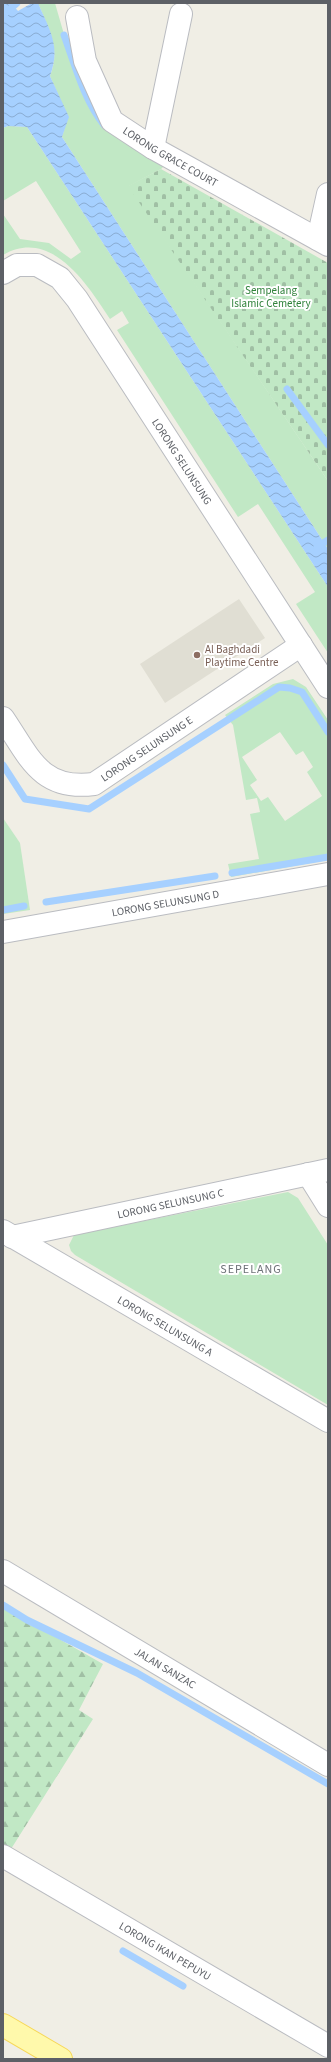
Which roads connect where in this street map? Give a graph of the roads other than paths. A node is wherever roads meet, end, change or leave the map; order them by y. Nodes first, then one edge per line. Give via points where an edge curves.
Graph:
1 (181, 14) dead end
2 (77, 17) dead end
3 (153, 148) junction
4 (328, 194) edge
5 (323, 242) edge
6 (10, 269) edge
7 (301, 645) junction
8 (328, 687) edge
9 (3, 718) edge
10 (328, 874) edge
11 (3, 932) edge
12 (318, 1172) edge
13 (328, 1206) edge
14 (8, 1234) edge
15 (328, 1421) edge
16 (3, 1571) edge
17 (328, 1765) edge
18 (3, 1856) edge
19 (3, 2025) edge
20 (328, 2046) edge
21 (62, 2059) edge

1 - 3 street
2 - 3 street, LORONG GRACE COURT via 85,61 112,122
3 - 5 street, LORONG GRACE COURT
4 - 5 street
6 - 7 street, LORONG SELUNSUNG via 37,265 60,278 77,299
7 - 8 street, LORONG SELUNSUNG
7 - 9 street, LORONG SELUNSUNG E via 94,784 76,786 50,778 36,768
10 - 11 street, LORONG SELUNSUNG D
12 - 13 street
12 - 14 street, LORONG SELUNSUNG C
14 - 15 street, LORONG SELUNSUNG A
16 - 17 street, JALAN SANZAC
18 - 20 street, LORONG IKAN PEPUYU
19 - 21 main road

